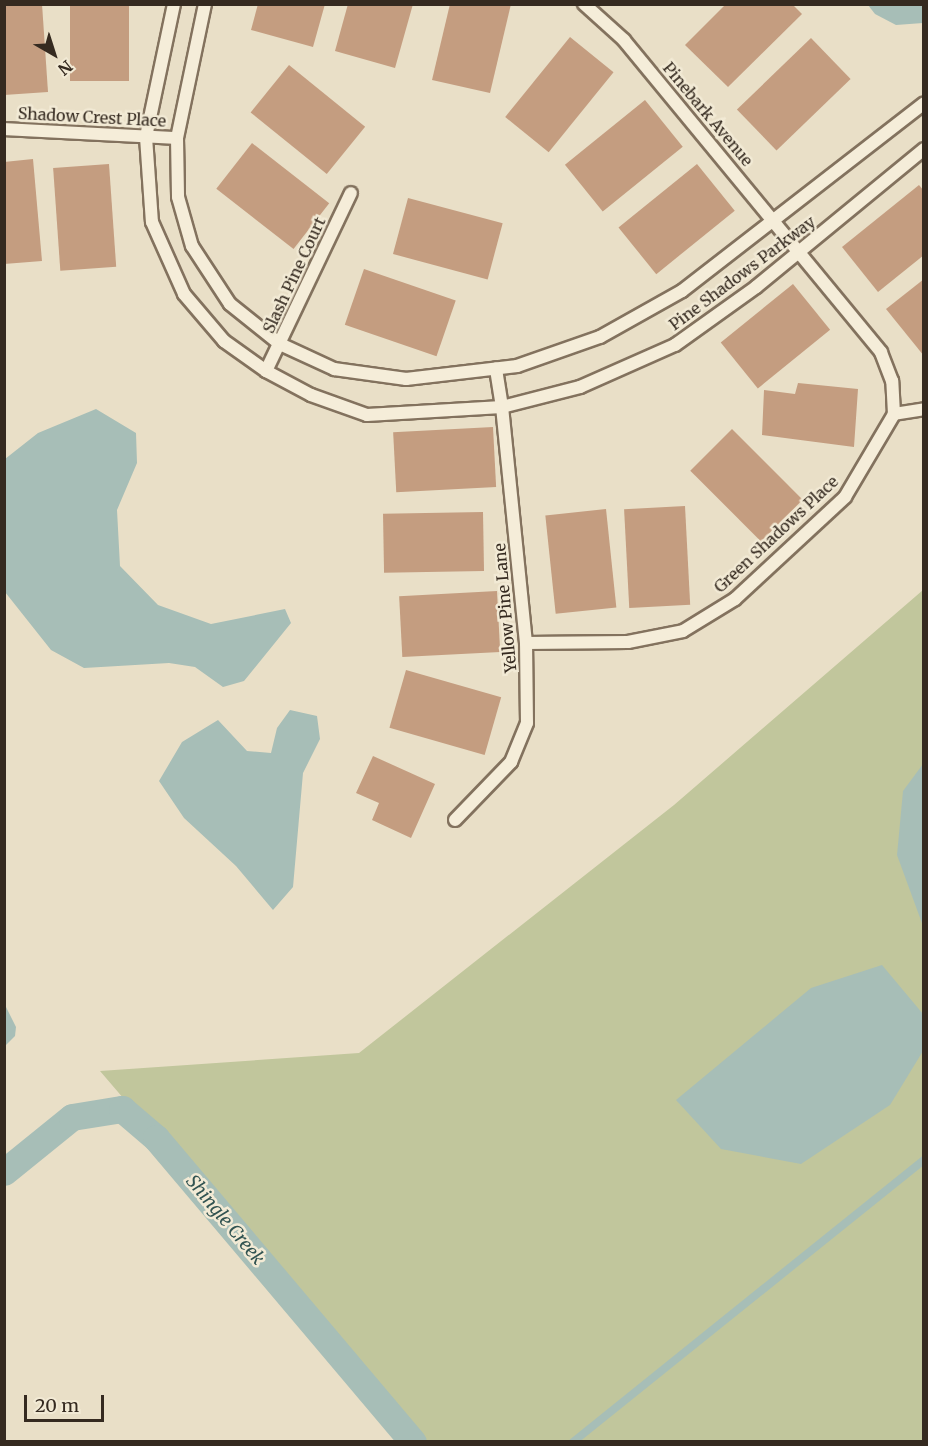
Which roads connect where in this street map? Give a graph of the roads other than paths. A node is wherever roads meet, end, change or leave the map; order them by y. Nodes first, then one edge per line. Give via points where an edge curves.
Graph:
1 (174, 4) edge
2 (205, 4) edge
3 (584, 4) edge
4 (924, 103) edge
5 (4, 129) edge
6 (147, 137) junction
7 (177, 138) junction
8 (924, 149) edge
9 (351, 194) dead end
10 (774, 219) junction
11 (800, 251) junction
12 (280, 344) junction
13 (496, 368) junction
14 (266, 371) junction
15 (502, 407) junction
16 (924, 409) edge
17 (894, 414) junction
18 (526, 644) junction
19 (455, 820) dead end

1 - 6 lane, Pine Shadows Parkway
2 - 7 lane, Pine Shadows Parkway
3 - 10 lane, Pinebark Avenue via 624,40
4 - 10 lane, Pine Shadows Parkway
5 - 6 lane, Shadow Crest Place
6 - 7 lane, Shadow Crest Place
6 - 14 lane, Pine Shadows Parkway via 152,222 184,294 224,341
7 - 12 lane, Pine Shadows Parkway via 178,197 192,246 230,304
8 - 11 lane, Pine Shadows Parkway
9 - 12 lane, Slash Pine Court
10 - 11 lane, Pinebark Avenue
10 - 13 lane, Pine Shadows Parkway via 682,291 600,337 516,366
11 - 15 lane, Pine Shadows Parkway via 675,345 580,387
11 - 17 lane via 881,352 892,381
12 - 13 lane, Pine Shadows Parkway via 334,369 406,379
12 - 14 lane, Slash Pine Court
13 - 15 lane, Yellow Pine Lane
14 - 15 lane, Pine Shadows Parkway via 310,395 367,415
15 - 18 lane, Yellow Pine Lane
16 - 17 lane
17 - 18 lane, Green Shadows Place via 844,497 735,599 683,631 628,642
18 - 19 lane, Yellow Pine Lane via 527,723 511,762

